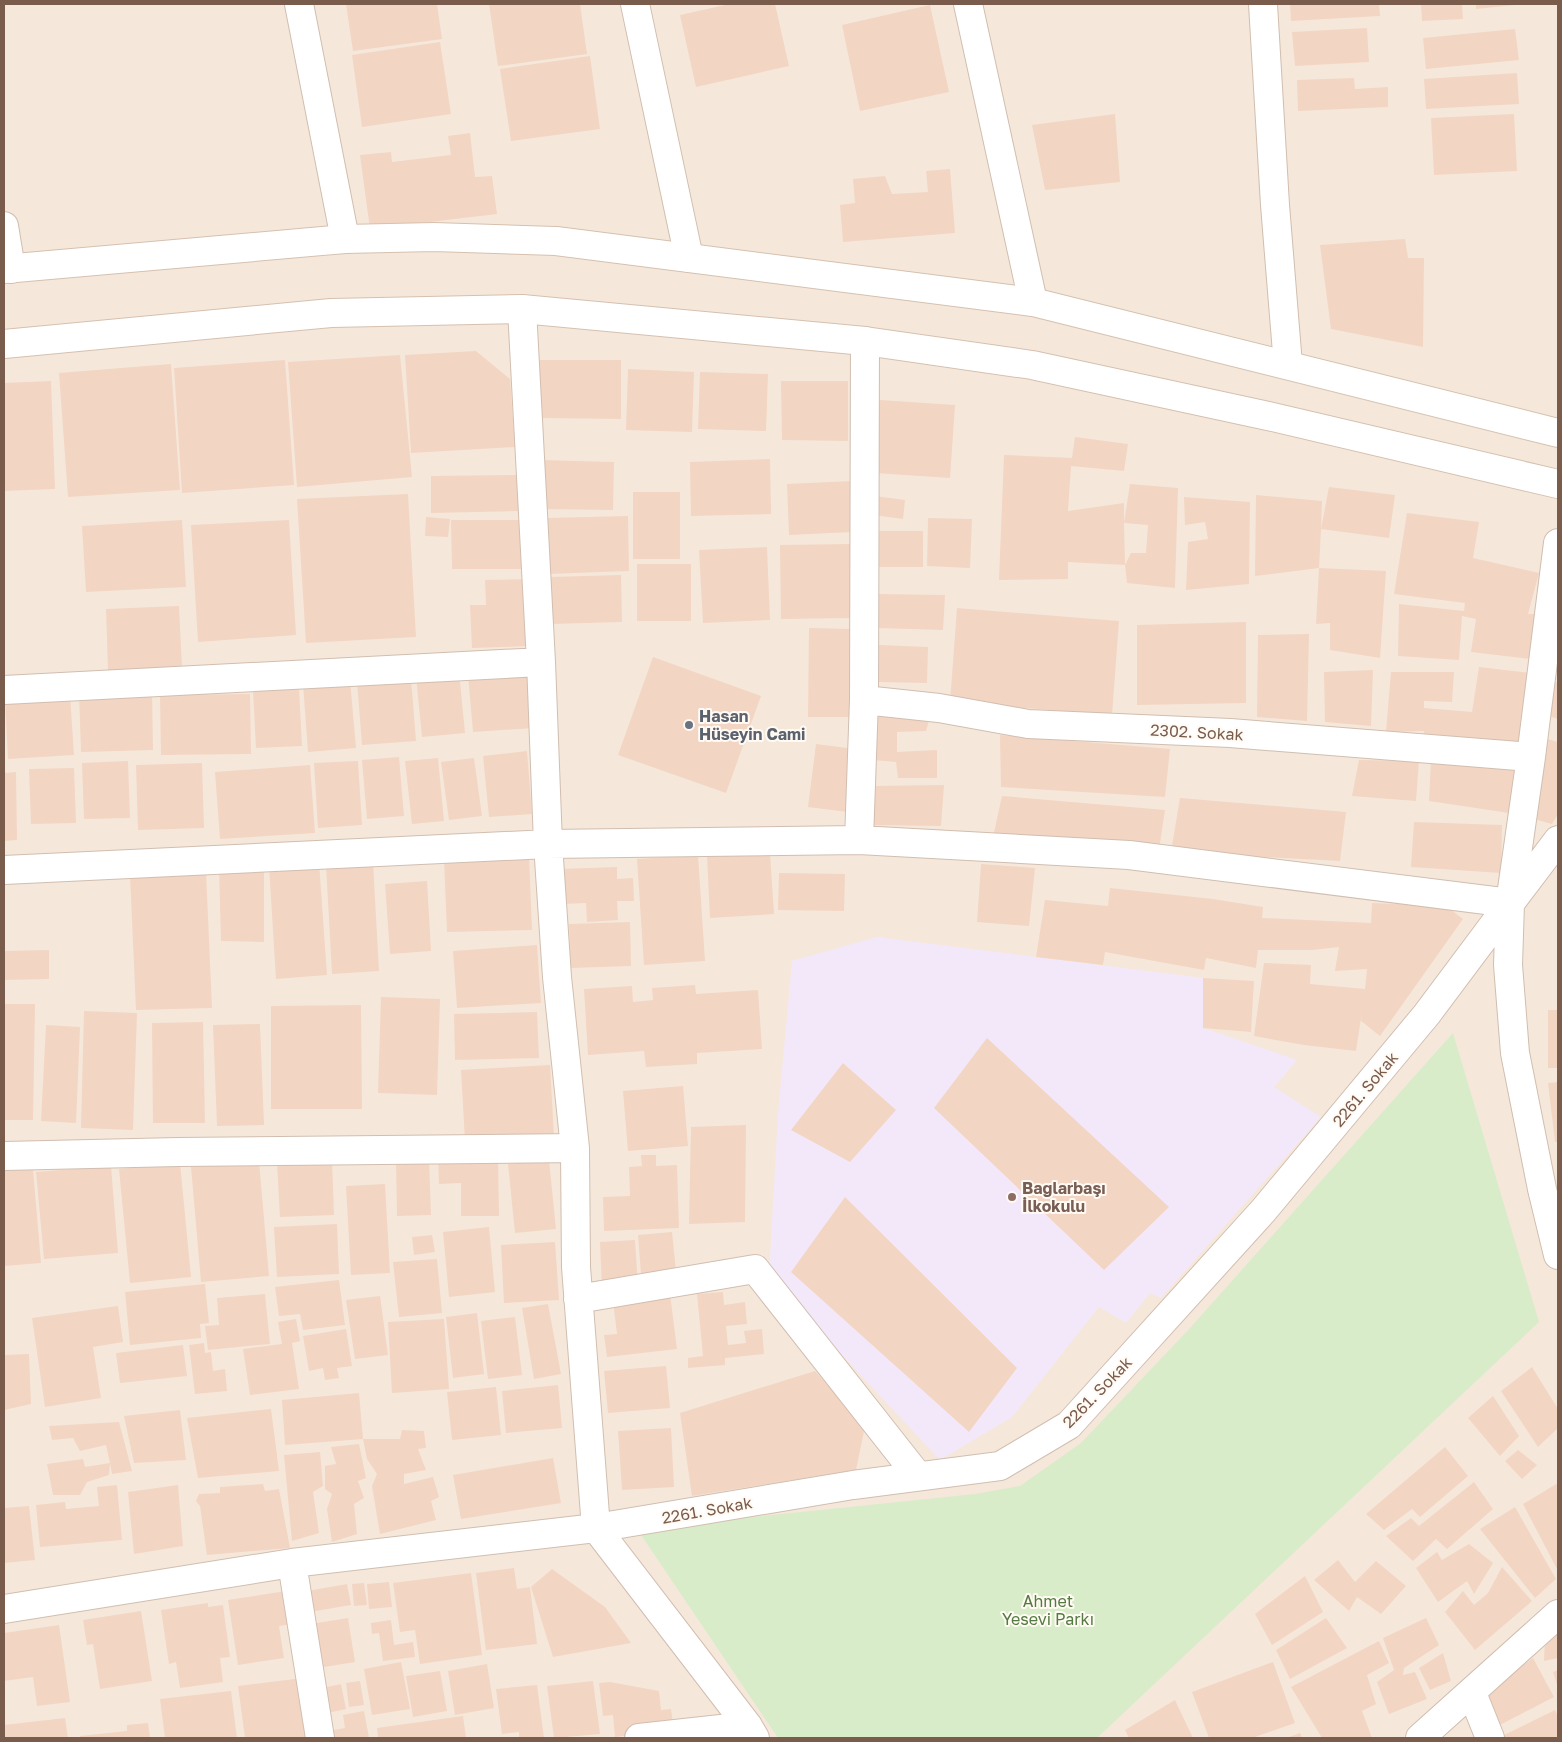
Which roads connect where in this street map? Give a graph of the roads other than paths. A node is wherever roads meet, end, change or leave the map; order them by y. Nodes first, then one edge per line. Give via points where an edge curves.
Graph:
1 (299, 4) edge
2 (635, 4) edge
3 (968, 4) edge
4 (1263, 4) edge
5 (4, 226) edge
6 (345, 240) junction
7 (689, 258) junction
8 (8, 269) edge
9 (1033, 302) junction
10 (522, 309) junction
11 (865, 341) junction
12 (4, 344) edge
13 (1288, 365) junction
14 (1558, 433) edge
15 (1558, 484) edge
16 (1558, 543) edge
17 (541, 662) junction
18 (4, 690) edge
19 (864, 700) junction
20 (1531, 757) junction
21 (859, 840) junction
22 (1558, 840) edge
23 (548, 844) junction
24 (4, 870) edge
25 (1510, 904) junction
26 (575, 1148) junction
27 (4, 1156) edge
28 (1550, 1188) edge
29 (1558, 1254) edge
30 (578, 1299) junction
31 (918, 1476) junction
32 (596, 1528) junction
33 (292, 1564) junction
34 (4, 1609) edge
35 (1558, 1614) edge
36 (1472, 1693) junction
37 (751, 1732) edge
38 (320, 1738) edge
39 (638, 1738) edge
40 (1420, 1738) edge
41 (1490, 1738) edge

1 - 6 street
2 - 7 street
3 - 9 street
4 - 13 street
5 - 8 street
6 - 7 street via 434,237 556,241
6 - 8 street
7 - 9 street
9 - 13 street
10 - 11 street
10 - 12 street via 331,313
10 - 17 street
11 - 15 street via 1032,365
11 - 19 street
13 - 14 street
16 - 20 street
17 - 18 street
17 - 23 street
19 - 20 street, 2302. Sokak via 939,708 1028,724 1230,733
19 - 21 street
20 - 25 street
21 - 23 street
21 - 25 street via 1129,856
22 - 25 street, 2261. Sokak
23 - 24 street
23 - 26 street via 557,977
25 - 28 street via 1508,965 1515,1053
25 - 31 street, 2261. Sokak via 1427,1014 1263,1211 1069,1425 1000,1466
26 - 27 street
26 - 30 street
28 - 29 street
30 - 31 street via 754,1269
30 - 32 street
31 - 32 street, 2261. Sokak
32 - 33 street, 2261. Sokak
32 - 37 street
33 - 34 street, 2261. Sokak
33 - 38 street
35 - 36 street
36 - 40 street
36 - 41 street
37 - 39 street

